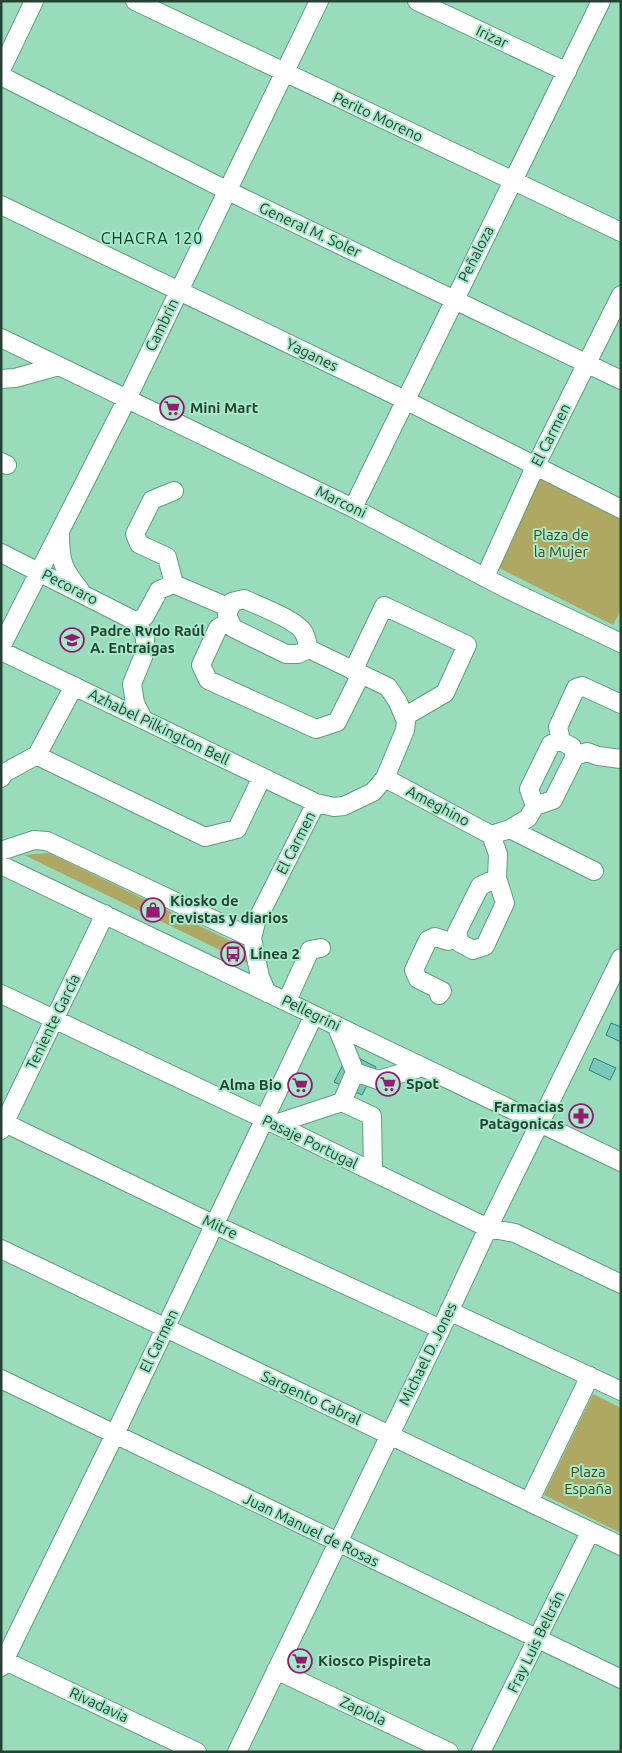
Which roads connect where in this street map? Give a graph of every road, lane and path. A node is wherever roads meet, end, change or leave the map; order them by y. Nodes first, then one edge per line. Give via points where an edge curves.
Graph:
1 (34, 1) edge
2 (135, 1) edge
3 (319, 1) edge
4 (417, 1) edge
5 (601, 1) edge
6 (1, 70) edge
7 (285, 72) junction
8 (566, 72) junction
9 (1, 76) edge
10 (513, 181) junction
11 (228, 191) junction
12 (1, 205) edge
13 (621, 232) edge
14 (179, 291) junction
15 (621, 295) edge
16 (454, 299) junction
17 (1, 338) edge
18 (587, 363) junction
19 (59, 366) junction
20 (1, 379) edge
21 (621, 380) edge
22 (127, 399) junction
23 (405, 400) junction
24 (535, 466) junction
25 (174, 491) dead end
26 (353, 508) junction
27 (621, 509) edge
28 (61, 529) junction
29 (1, 553) edge
30 (40, 572) junction
31 (485, 576) junction
32 (174, 584) junction
33 (84, 594) junction
34 (229, 615) junction
35 (137, 622) junction
36 (621, 643) edge
37 (1, 646) edge
38 (309, 649) junction
39 (1, 651) edge
40 (357, 673) junction
41 (132, 684) junction
42 (74, 686) junction
43 (94, 696) junction
44 (621, 704) edge
45 (404, 717) junction
46 (143, 719) junction
47 (561, 741) junction
48 (37, 756) junction
49 (575, 756) junction
50 (621, 759) edge
51 (262, 777) junction
52 (1, 778) edge
53 (385, 778) junction
54 (316, 803) junction
55 (535, 806) junction
56 (510, 829) junction
57 (491, 835) junction
58 (1, 851) edge
59 (1, 865) edge
60 (594, 871) dead end
61 (497, 878) junction
62 (105, 914) junction
63 (458, 937) junction
64 (252, 938) junction
65 (321, 948) dead end
66 (621, 958) edge
67 (267, 992) junction
68 (1, 994) edge
69 (439, 995) dead end
70 (287, 1001) junction
71 (314, 1015) junction
72 (54, 1020) junction
73 (336, 1025) junction
74 (423, 1067) junction
75 (355, 1072) junction
76 (342, 1102) junction
77 (270, 1122) junction
78 (540, 1123) junction
79 (2, 1124) edge
80 (621, 1162) edge
81 (373, 1172) junction
82 (215, 1225) junction
83 (488, 1228) junction
84 (1, 1249) edge
85 (621, 1284) edge
86 (449, 1311) junction
87 (165, 1328) junction
88 (441, 1329) junction
89 (590, 1376) junction
90 (2, 1381) edge
91 (621, 1391) edge
92 (115, 1434) junction
93 (389, 1435) junction
94 (529, 1502) junction
95 (590, 1532) junction
96 (336, 1542) junction
97 (621, 1546) edge
98 (538, 1639) junction
99 (2, 1662) edge
100 (276, 1670) junction
101 (621, 1679) edge
102 (197, 1752) edge
103 (237, 1752) edge
104 (449, 1752) edge
105 (481, 1752) edge

1 - 6 street
2 - 7 street, Perito Moreno
3 - 7 street, Cambrin
4 - 8 street, Irizar
5 - 8 street, Peñaloza
7 - 10 street, Perito Moreno
7 - 11 street, Cambrin
8 - 10 street, Peñaloza
9 - 11 street, General M. Soler
10 - 13 street, Perito Moreno
10 - 16 street, Peñaloza
11 - 14 street, Cambrin
11 - 16 street, General M. Soler
12 - 14 street, Yaganes
14 - 22 street, Cambrin
14 - 23 street, Yaganes
15 - 18 street, El Carmen
16 - 18 street, General M. Soler
16 - 23 street, Peñaloza
17 - 19 street, Marconi
18 - 21 street, General M. Soler
18 - 24 street, El Carmen
19 - 20 street
19 - 22 street, Marconi
22 - 26 street, Marconi
22 - 28 street, Cambrin
23 - 24 street, Yaganes
23 - 26 street, Peñaloza
24 - 27 street, Yaganes
24 - 31 street, El Carmen
25 - 32 street via 152,500 135,534 139,544 167,556
26 - 31 street, Marconi
28 - 30 street, Cambrin
28 - 33 street via 60,553 66,573
29 - 30 street, Pecoraro
30 - 33 street, Pecoraro
30 - 37 street, Cambrin
31 - 36 street, Marconi
32 - 34 street
32 - 35 street via 159,590 145,616
33 - 35 street, Pecoraro
34 - 38 street via 233,628 286,654 298,654
34 - 38 street via 232,602 244,599 300,628
34 - 40 street via 218,628 201,665 208,680 316,729 337,722
35 - 41 street via 145,637 144,652
38 - 40 street
39 - 42 street, Azhabel Pilkington Bell
40 - 45 street via 388,687
40 - 45 street via 384,606 467,645 445,693
41 - 43 street via 116,692
41 - 46 street via 135,703
42 - 43 street, Azhabel Pilkington Bell
42 - 48 street
43 - 46 street, Azhabel Pilkington Bell
44 - 47 street via 582,686 576,688 558,727
45 - 53 street, El Carmen via 405,730
46 - 51 street, Azhabel Pilkington Bell
47 - 49 street via 572,747
47 - 55 street via 551,744 529,789
48 - 51 street via 205,837 237,829
48 - 52 street via 4,773
49 - 50 street via 587,752
49 - 55 street via 553,800
51 - 54 street, Azhabel Pilkington Bell
53 - 54 street, El Carmen via 373,792 344,806
53 - 57 street, Ameghino
54 - 64 street, El Carmen via 256,922
55 - 56 street via 528,818
56 - 57 street
56 - 60 street
57 - 61 street via 498,854
58 - 64 street via 34,840 47,841
59 - 62 street, Pellegrini
61 - 63 street via 480,886 457,932
61 - 63 street via 505,903 485,946 473,950 460,943
62 - 67 street, Pellegrini
62 - 72 street, Teniente García
63 - 69 street via 448,942 435,937 428,940 414,970 418,979 442,991
64 - 67 street, El Carmen via 260,977
65 - 70 street via 310,950
66 - 78 street, Michael D. Jones
67 - 70 street, Pellegrini
68 - 72 street, Pasaje Portugal
70 - 71 street, Pellegrini
71 - 73 street, Pellegrini
71 - 77 street, El Carmen
72 - 77 street, Pasaje Portugal
72 - 79 street, Teniente García
73 - 74 street, Pellegrini
73 - 75 street
74 - 75 street via 378,1080
74 - 78 street, Pellegrini
75 - 76 street
76 - 77 street
76 - 81 street via 372,1116
77 - 81 street, Pasaje Portugal
77 - 82 street, El Carmen
78 - 80 street, Pellegrini
78 - 83 street, Michael D. Jones
79 - 82 street, Mitre
81 - 83 street, Pasaje Portugal
82 - 87 street, El Carmen
82 - 88 street, Mitre
83 - 85 street, Pasaje Portugal via 515,1233
83 - 86 street, Michael D. Jones
84 - 87 street, Sargento Cabral
86 - 88 street, Michael D. Jones
86 - 89 street
87 - 92 street, El Carmen
87 - 93 street, Sargento Cabral
88 - 93 street, Michael D. Jones
89 - 91 street
89 - 94 street
90 - 92 street, Juan Manuel de Rosas
92 - 96 street, Juan Manuel de Rosas
92 - 99 street, El Carmen
93 - 94 street, Sargento Cabral
93 - 96 street, Michael D. Jones
94 - 95 street, Sargento Cabral
95 - 97 street, Sargento Cabral
95 - 98 street, Fray Luis Beltrán
96 - 98 street, Juan Manuel de Rosas
96 - 100 street, Michael D. Jones
98 - 101 street, Juan Manuel de Rosas
98 - 105 street, Fray Luis Beltrán
99 - 102 street, Rivadavia
100 - 103 street, Michael D. Jones
100 - 104 street, Zapiola

